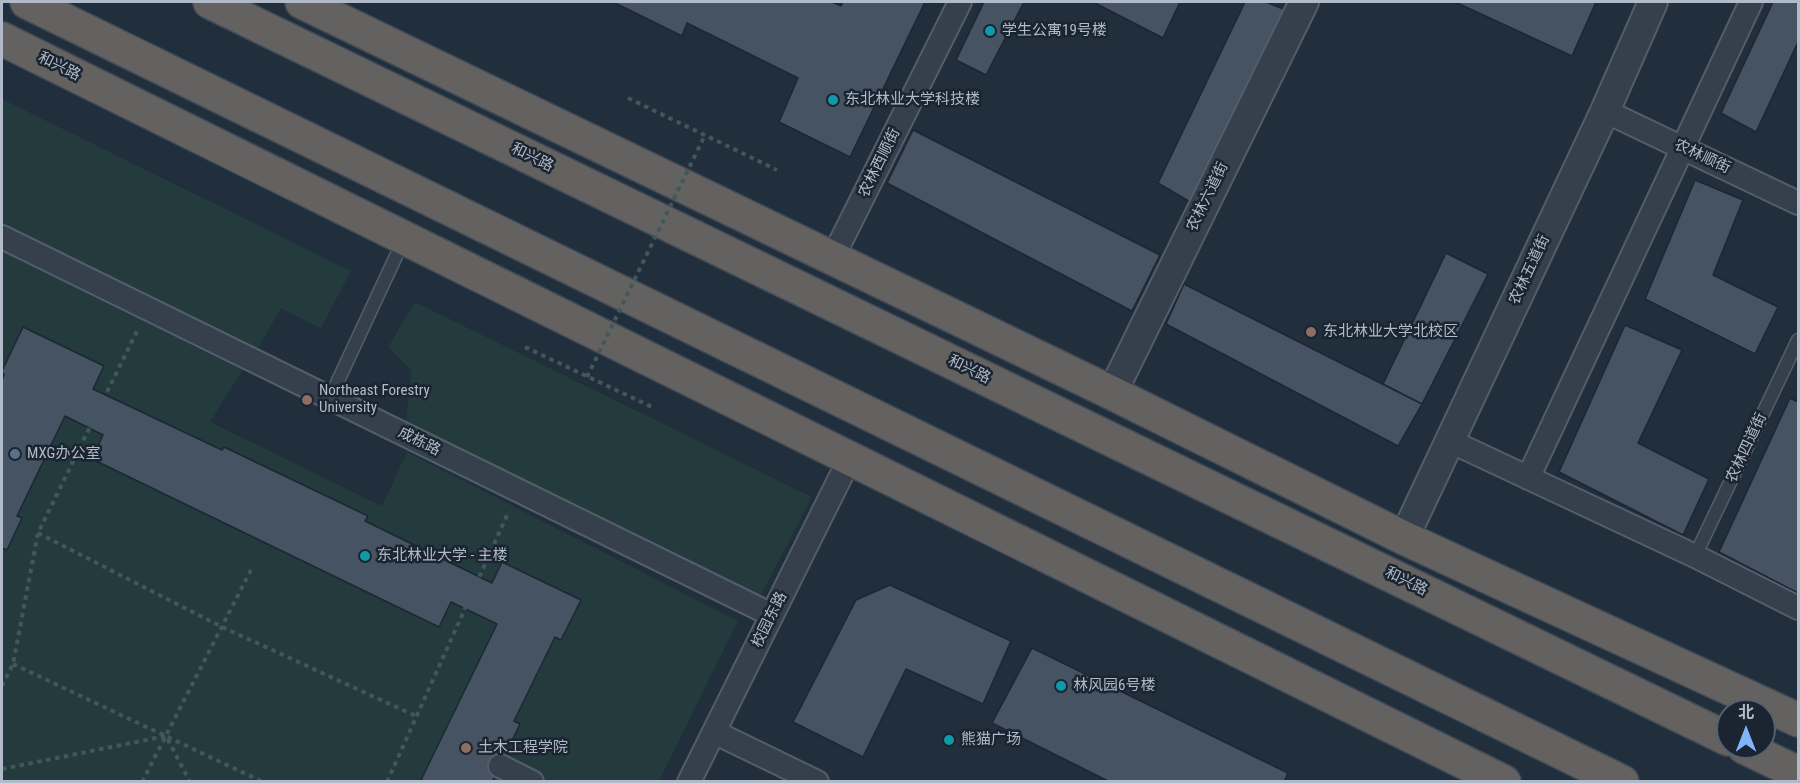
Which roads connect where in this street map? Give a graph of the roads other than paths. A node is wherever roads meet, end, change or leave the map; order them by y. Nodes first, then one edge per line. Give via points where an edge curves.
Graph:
1 (27, 2) edge
2 (210, 2) edge
3 (302, 2) edge
4 (960, 2) edge
5 (1304, 2) edge
6 (1653, 2) edge
7 (1751, 2) edge
8 (2, 39) edge
9 (1605, 111) junction
10 (1682, 148) junction
11 (1798, 203) edge
12 (2, 237) edge
13 (404, 238) junction
14 (832, 259) junction
15 (1798, 340) edge
16 (1112, 393) junction
17 (330, 398) junction
18 (1450, 441) junction
19 (850, 458) junction
20 (1528, 478) junction
21 (1404, 538) junction
22 (1695, 556) junction
23 (1798, 608) edge
24 (772, 615) junction
25 (1651, 653) junction
26 (1718, 699) edge
27 (1798, 720) edge
28 (714, 732) junction
29 (1716, 733) edge
30 (1776, 739) edge
31 (1798, 754) edge
32 (1769, 759) edge
33 (500, 766) dead end
34 (1798, 773) edge
35 (532, 782) edge
36 (689, 782) edge
37 (817, 782) edge
38 (1504, 782) edge
39 (1622, 782) edge

1 - 39 highway
2 - 29 highway, 和兴路
3 - 14 highway
4 - 14 street, 农林西顺街
5 - 16 street, 农林六道街
6 - 9 street, 农林五道街
7 - 10 street
8 - 13 highway, 和兴路
9 - 10 street, 农林顺街
9 - 18 street, 农林五道街
10 - 11 street, 农林顺街
10 - 20 street
12 - 17 street, 成栋路
13 - 17 lane
13 - 19 highway, 和兴路
14 - 16 highway
15 - 22 lane, 农林四道街
16 - 21 highway
17 - 24 street, 成栋路
18 - 20 street
18 - 21 street, 农林五道街
19 - 24 street, 校园东路
19 - 38 highway, 和兴路
20 - 22 street
21 - 25 highway
22 - 23 street
24 - 28 street, 校园东路
25 - 26 highway
25 - 27 highway
28 - 36 street, 校园东路
28 - 37 street
30 - 31 highway
32 - 34 highway
33 - 35 street

